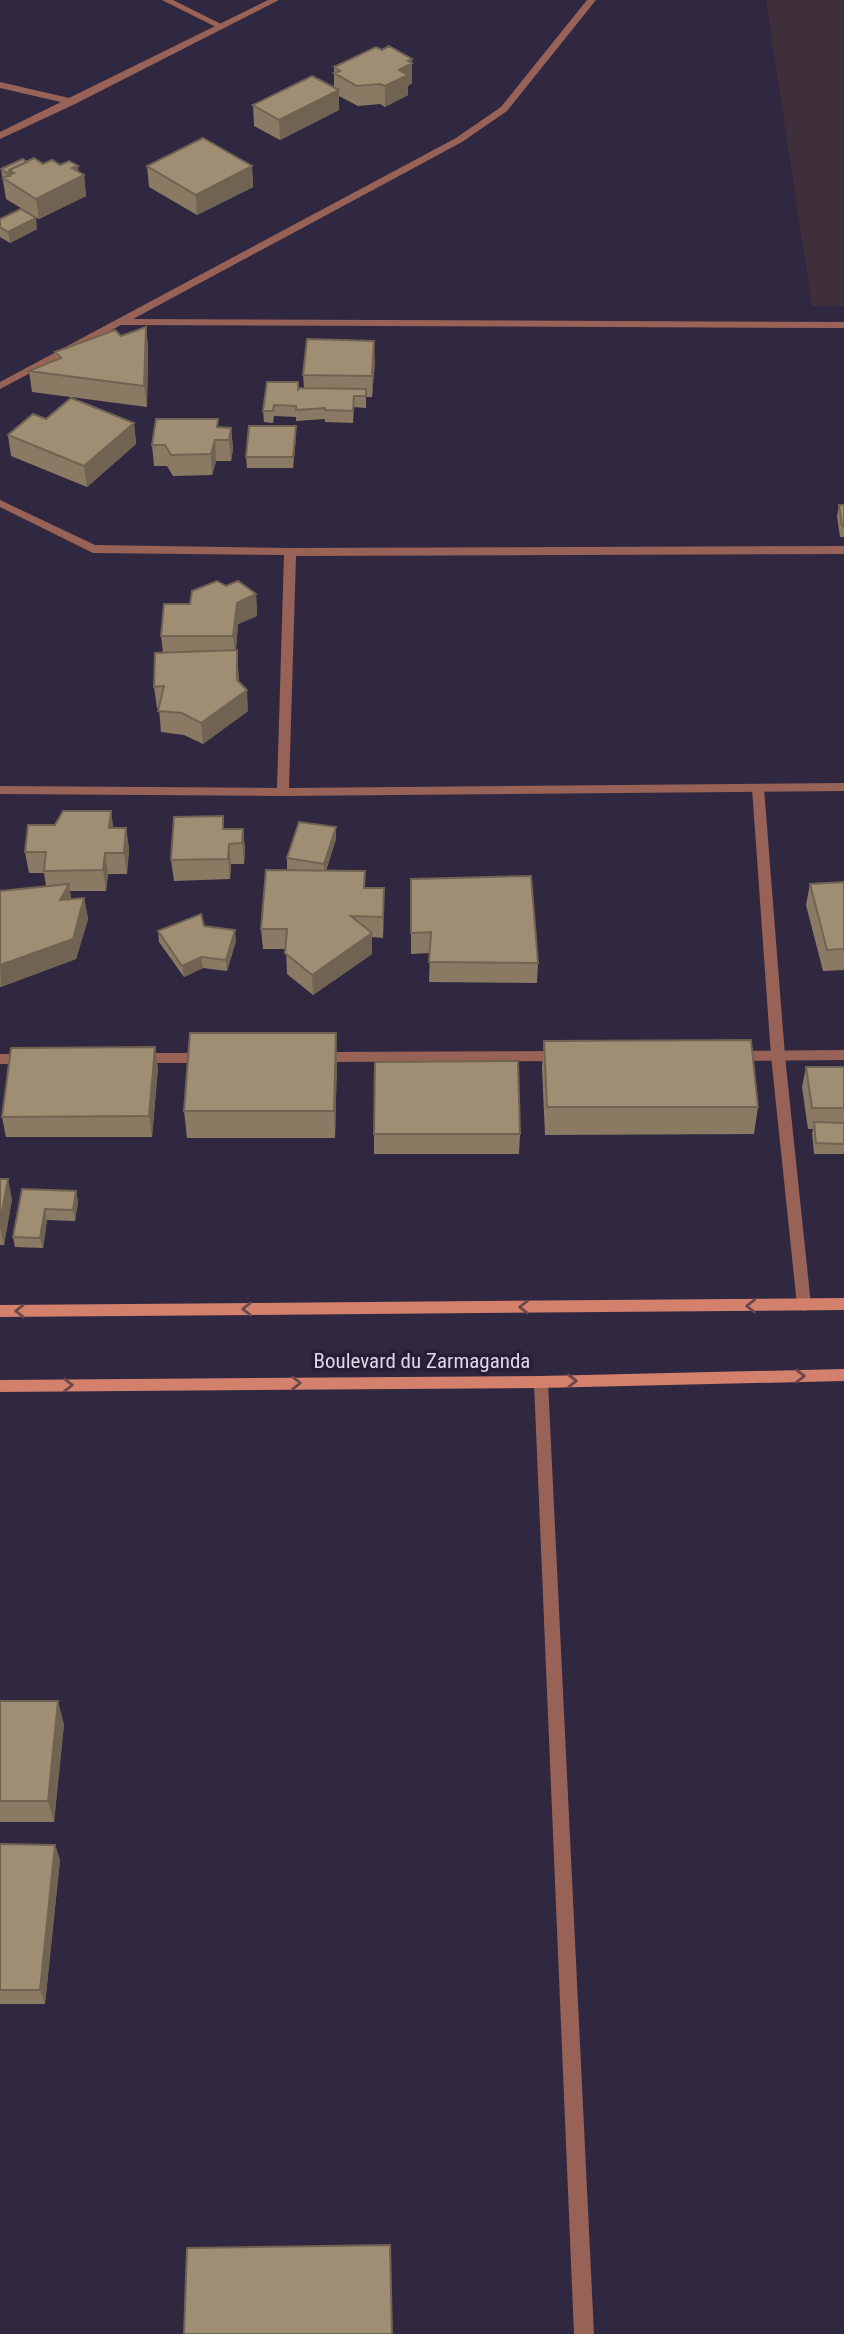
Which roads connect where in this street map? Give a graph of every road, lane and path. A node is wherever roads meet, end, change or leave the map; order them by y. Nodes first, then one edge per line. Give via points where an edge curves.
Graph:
1 (166, 0) edge
2 (275, 0) edge
3 (592, 0) edge
4 (223, 27) junction
5 (0, 85) edge
6 (72, 102) junction
7 (0, 136) edge
8 (119, 322) junction
9 (844, 325) edge
10 (0, 386) edge
11 (0, 503) edge
12 (844, 550) edge
13 (290, 552) junction
14 (844, 787) edge
15 (758, 788) junction
16 (0, 790) edge
17 (283, 792) junction
18 (844, 1055) edge
19 (570, 1056) edge
20 (723, 1056) edge
21 (778, 1056) junction
22 (125, 1058) edge
23 (222, 1058) edge
24 (306, 1058) edge
25 (0, 1059) edge
26 (42, 1059) edge
27 (844, 1304) edge
28 (804, 1305) junction
29 (0, 1311) edge
30 (844, 1375) edge
31 (541, 1382) junction
32 (0, 1386) edge
33 (584, 2334) edge

1 - 4 street
2 - 4 street
3 - 8 street via 504,109 459,140
4 - 6 street
5 - 6 street
6 - 7 street
8 - 9 street
8 - 10 street
11 - 13 street via 93,549
12 - 13 street
13 - 17 street
14 - 15 street
15 - 17 street
15 - 21 street
16 - 17 street
18 - 21 street
19 - 24 street
20 - 21 street
21 - 28 street
22 - 23 street
25 - 26 street
27 - 28 main road
28 -> 29 main road
31 -> 30 main road, Boulevard du Zarmaganda
32 -> 31 main road, Boulevard du Zarmaganda
31 - 33 street

